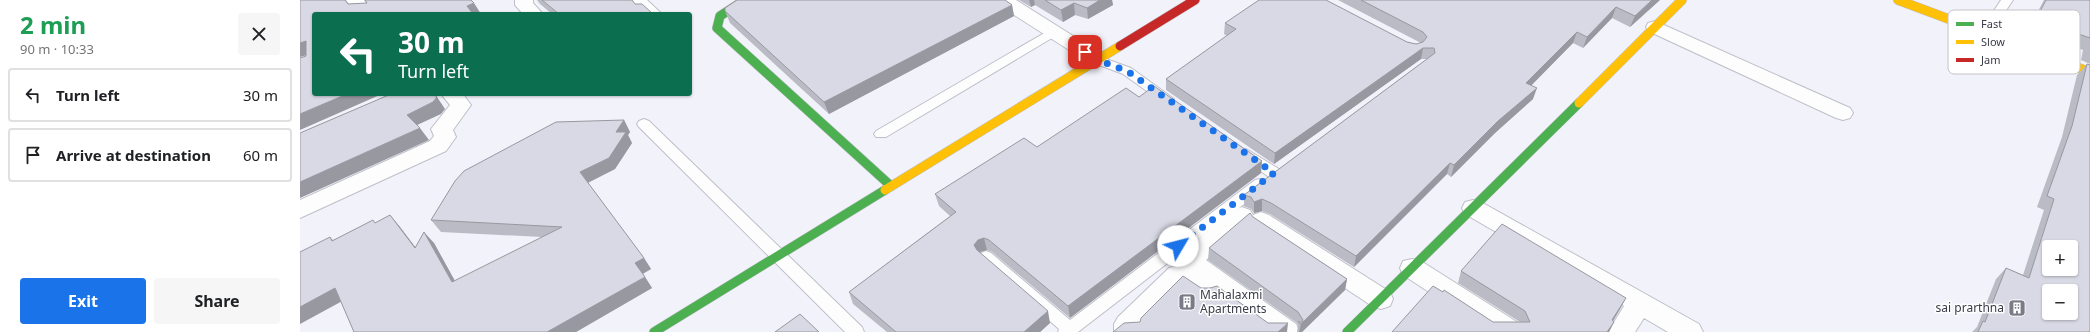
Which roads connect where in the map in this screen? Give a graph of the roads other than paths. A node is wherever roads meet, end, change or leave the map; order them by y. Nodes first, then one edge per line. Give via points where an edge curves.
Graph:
1 (355, 0) edge
2 (524, 0) edge
3 (636, 0) edge
4 (745, 0) edge
5 (1003, 0) edge
6 (1194, 0) edge
7 (1682, 0) edge
8 (1898, 0) edge
9 (2007, 0) edge
10 (2000, 10) edge
11 (364, 12) edge
12 (532, 12) edge
13 (651, 12) edge
14 (1948, 19) edge
15 (1655, 27) junction
16 (1053, 32) junction
17 (1098, 60) junction
18 (2080, 68) edge
19 (2090, 72) edge
20 (453, 96) edge
21 (1178, 107) edge
22 (1843, 113) dead end
23 (644, 124) dead end
24 (881, 134) dead end
25 (1236, 147) edge
26 (1287, 164) edge
27 (1274, 173) junction
28 (891, 186) junction
29 (1472, 208) junction
30 (300, 210) edge
31 (777, 256) junction
32 (986, 257) edge
33 (1408, 272) junction
34 (1381, 299) junction
35 (1640, 303) junction
36 (1068, 330) edge
37 (654, 332) edge
38 (856, 332) edge
39 (1127, 332) edge
40 (1265, 332) edge
41 (1287, 332) edge
42 (1347, 332) edge
43 (1492, 332) edge
44 (1511, 332) edge
45 (1621, 332) edge
46 (1690, 332) edge

1 - 11 street
2 - 12 street via 524,5
3 - 13 street
4 - 28 street via 720,16 716,28
5 - 16 street
6 - 17 street
7 - 15 street
8 - 14 street
9 - 10 lane
15 - 22 street
15 - 29 street
16 - 17 street
16 - 24 lane
17 - 21 lane via 1127,71
17 - 28 street
18 - 19 street
20 - 30 street via 461,106 442,129 445,137 438,146
23 - 31 lane
25 - 27 lane
26 - 27 lane
27 - 36 lane
28 - 31 street
29 - 33 street
29 - 35 street
31 - 37 street
31 - 38 lane
32 - 36 lane
33 - 34 street
33 - 43 street
33 - 44 street
34 - 41 street via 1251,219 1192,259 1192,263
34 - 42 street
35 - 45 street
35 - 46 street
39 - 40 street via 1126,324 1178,275 1184,273

